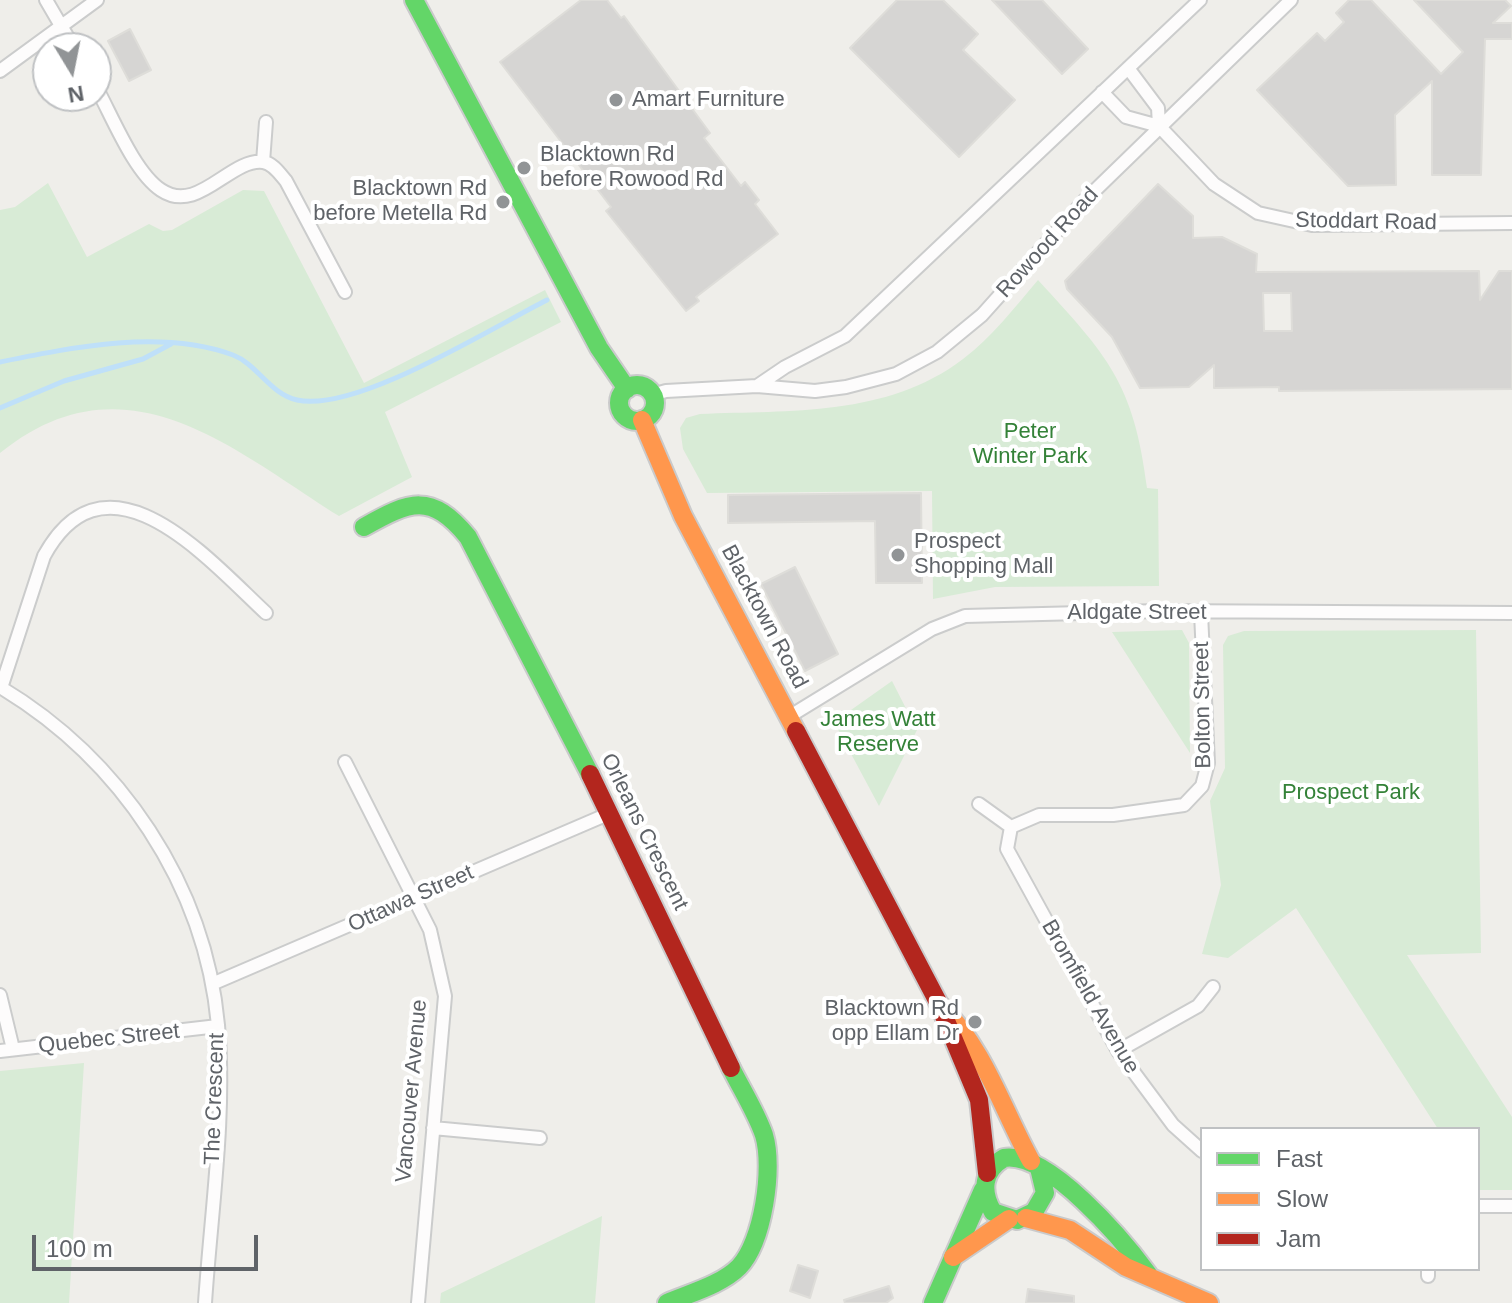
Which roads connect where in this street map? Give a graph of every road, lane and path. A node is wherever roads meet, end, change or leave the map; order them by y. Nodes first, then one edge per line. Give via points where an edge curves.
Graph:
1 (46, 0) edge
2 (97, 0) edge
3 (414, 0) edge
4 (1200, 0) edge
5 (1291, 0) edge
6 (63, 25) junction
7 (66, 32) edge
8 (1128, 68) junction
9 (0, 71) edge
10 (1102, 92) junction
11 (110, 112) edge
12 (266, 122) dead end
13 (1159, 126) junction
14 (263, 162) junction
15 (1512, 223) edge
16 (345, 292) dead end
17 (757, 386) junction
18 (627, 389) junction
19 (652, 395) junction
20 (642, 420) junction
21 (364, 527) dead end
22 (266, 613) dead end
23 (1201, 613) junction
24 (1512, 613) edge
25 (1, 687) edge
26 (790, 716) junction
27 (345, 762) dead end
28 (979, 804) dead end
29 (608, 814) junction
30 (1011, 827) junction
31 (415, 897) junction
32 (212, 984) junction
33 (1213, 987) dead end
34 (0, 995) edge
35 (939, 1004) junction
36 (218, 1026) junction
37 (7, 1050) edge
38 (1118, 1051) junction
39 (433, 1128) junction
40 (540, 1138) dead end
41 (1200, 1149) edge
42 (1035, 1165) junction
43 (985, 1182) junction
44 (1480, 1206) edge
45 (1512, 1206) edge
46 (1018, 1218) junction
47 (953, 1257) junction
48 (1148, 1274) junction
49 (205, 1303) edge
50 (418, 1303) edge
51 (667, 1303) edge
52 (933, 1303) edge
53 (1209, 1303) edge

1 - 6 street
2 - 6 street
3 - 18 main road via 599,348
4 - 8 street, Rowood Road
5 - 13 street, Rowood Road
6 - 7 street
6 - 9 street
8 - 10 street, Rowood Road
8 - 13 street, Stoddart Road via 1150,93
10 - 13 street, Stoddart Road via 1126,117
10 - 17 street, Rowood Road via 845,336
11 - 14 street via 146,177 163,192 195,194
12 - 14 street
13 - 15 street, Stoddart Road via 1235,201 1287,221
13 - 17 street, Rowood Road via 982,315 937,352 896,374 846,387 815,391
14 - 16 street via 286,181
17 - 19 street, Rowood Road
18 - 19 main road via 644,387
18 - 20 main road via 619,403 622,414
19 - 20 main road via 652,413
20 - 26 main road, Blacktown Road via 683,516
21 - 29 main road, Orleans Crescent via 414,502 438,505 454,517
22 - 25 street via 169,525 126,508 102,510 80,518 54,538
23 - 24 street, Aldgate Street
23 - 26 street, Aldgate Street via 965,616 932,629
23 - 30 street, Bolton Street via 1208,763 1202,786 1184,805 1113,815 1039,815
25 - 32 street, The Crescent via 81,747 135,807 184,892
26 - 35 main road, Blacktown Road
27 - 31 street, Vancouver Avenue
28 - 30 street
29 - 31 street, Ottawa Street
29 - 51 main road, Orleans Crescent via 764,1136 769,1158 754,1246 737,1270
30 - 38 street, Bromfield Avenue via 1007,849
31 - 32 street, Ottawa Street
31 - 39 street, Vancouver Avenue via 430,930 445,996
32 - 36 street, The Crescent
33 - 38 street via 1198,1006
34 - 37 street
35 - 42 main road, Blacktown Road via 979,1053 1002,1109
35 - 43 main road, Blacktown Road via 979,1100
36 - 37 street, Quebec Street
36 - 49 street, The Crescent via 220,1077
38 - 41 street, Bromfield Avenue via 1173,1125
39 - 40 street
39 - 50 street, Vancouver Avenue
42 - 43 main road via 1011,1157 993,1165
42 - 46 main road via 1044,1177 1045,1196 1034,1213
42 - 48 main road, Blacktown Road via 1137,1257
43 - 46 main road via 993,1212
43 - 47 main road
44 - 45 street
46 - 47 main road
46 - 48 main road, Blacktown Road via 1070,1230 1126,1267
47 - 52 main road
48 - 53 main road, Blacktown Road

